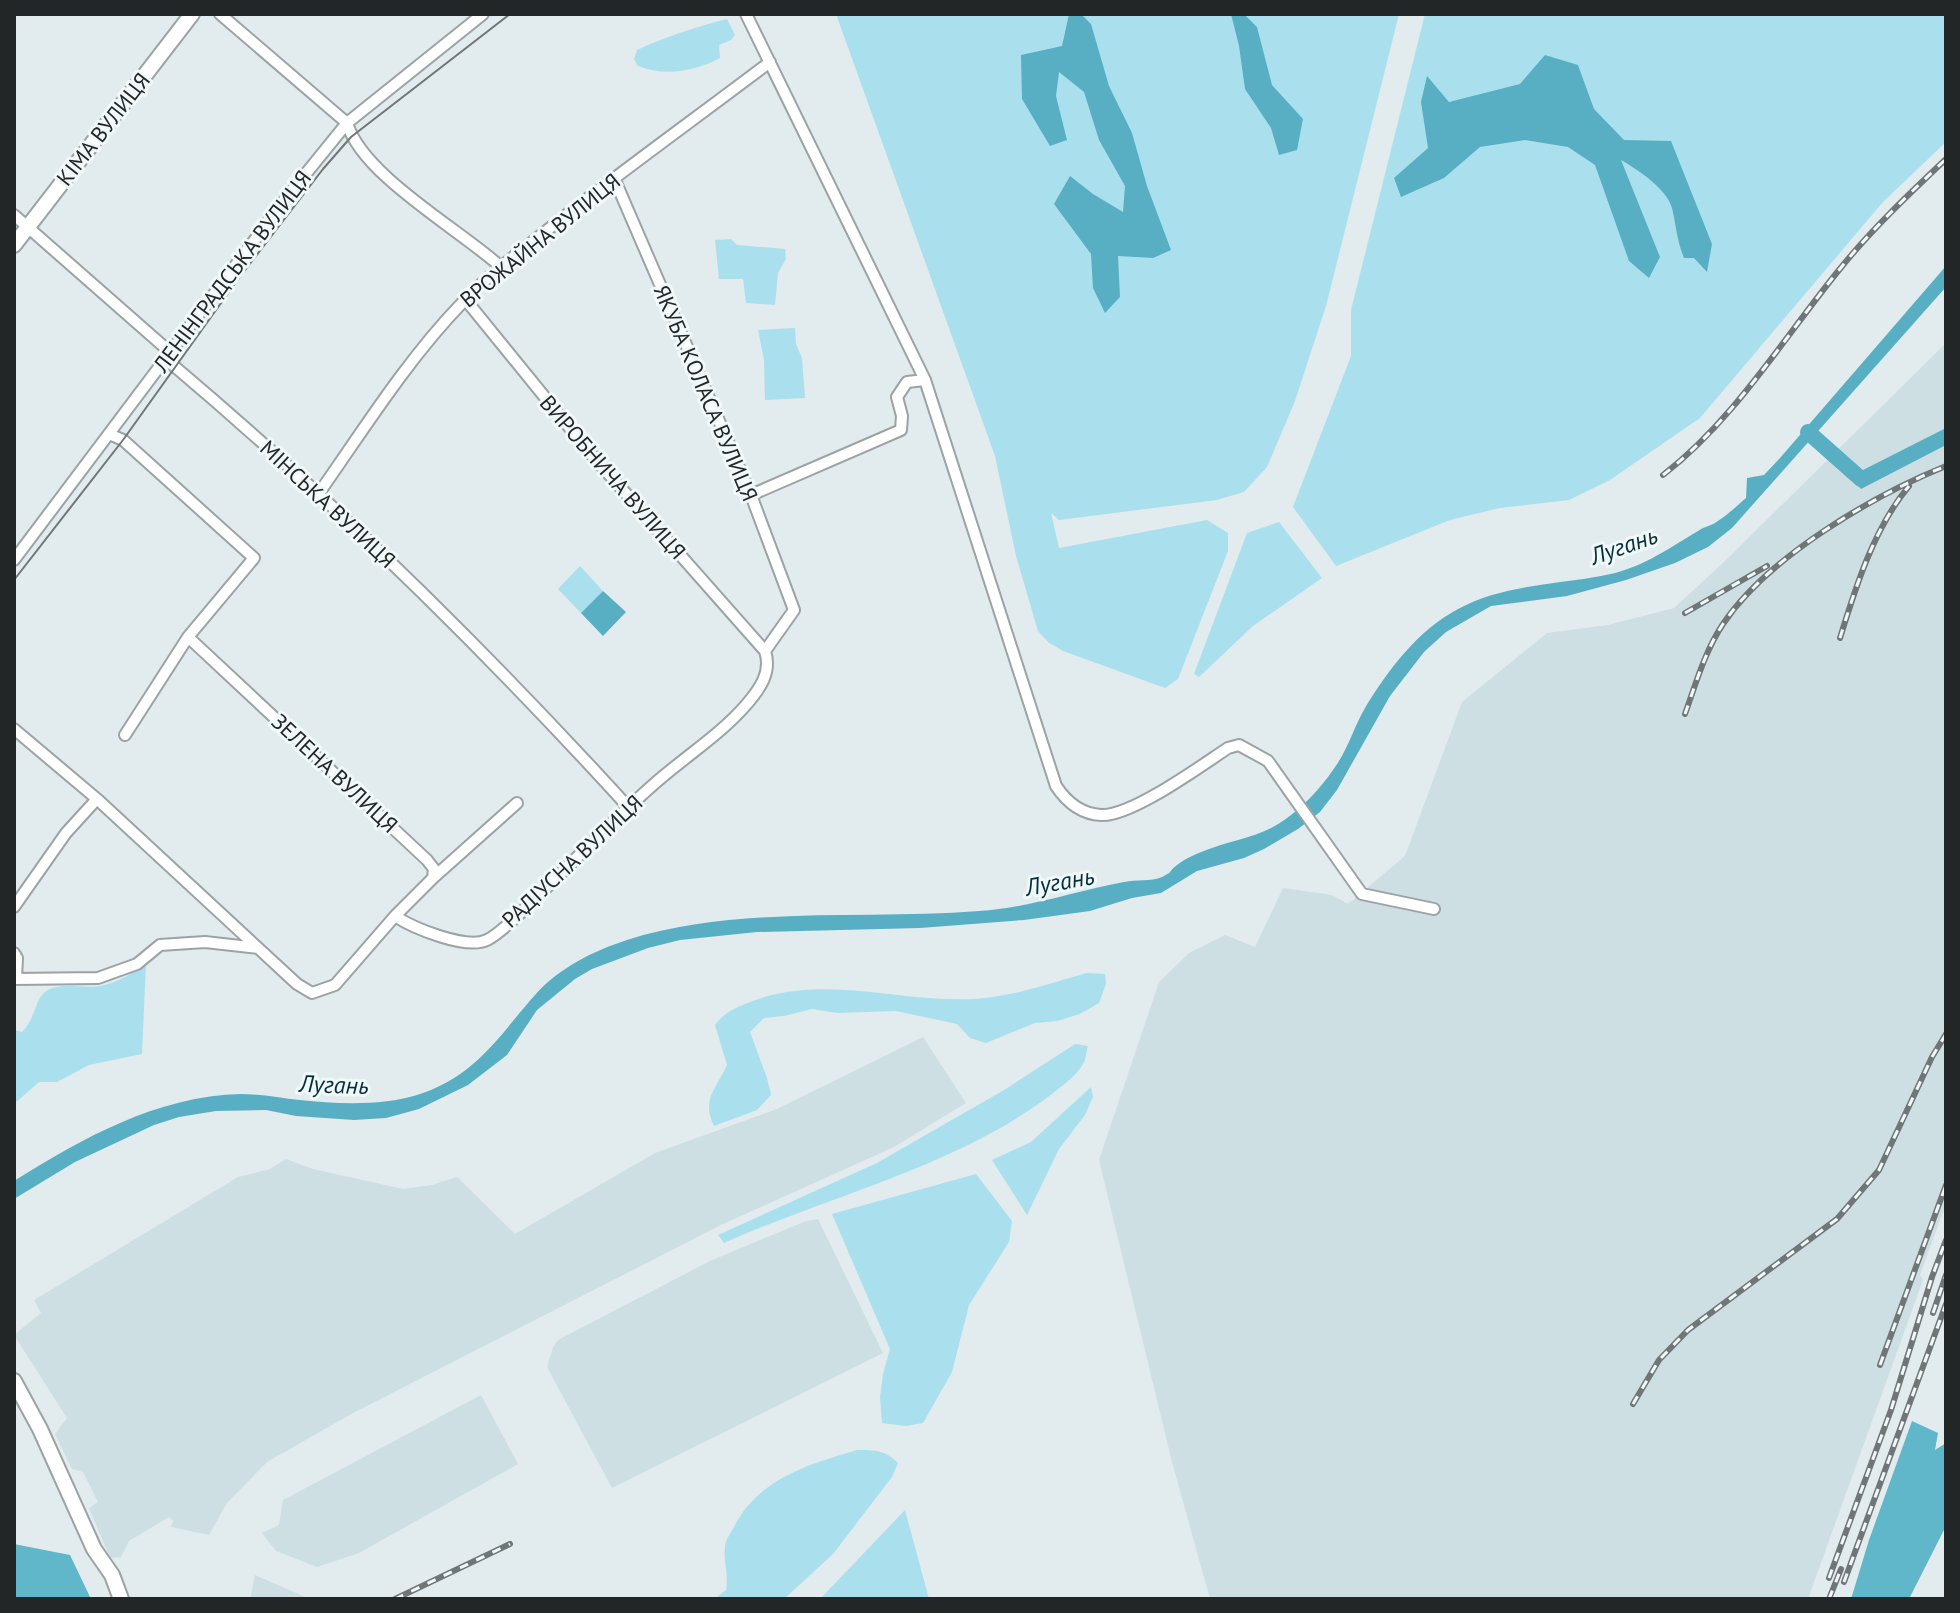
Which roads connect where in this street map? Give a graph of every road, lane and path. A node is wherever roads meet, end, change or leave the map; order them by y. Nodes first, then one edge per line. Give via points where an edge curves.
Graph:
1 (192, 14) edge
2 (220, 14) edge
3 (483, 14) edge
4 (746, 14) edge
5 (770, 62) junction
6 (347, 123) junction
7 (614, 178) junction
8 (14, 215) edge
9 (28, 228) junction
10 (14, 245) edge
11 (501, 267) junction
12 (465, 299) junction
13 (170, 352) junction
14 (925, 380) junction
15 (109, 434) junction
16 (319, 493) junction
17 (751, 495) junction
18 (14, 560) edge
19 (794, 610) joint
20 (188, 637) junction
21 (765, 651) junction
22 (14, 729) edge
23 (125, 735) dead end
24 (97, 799) junction
25 (517, 803) dead end
26 (630, 809) junction
27 (433, 878) junction
28 (14, 907) edge
29 (1434, 909) dead end
30 (395, 916) junction
31 (258, 948) junction
32 (14, 953) edge
33 (15, 978) edge
34 (14, 1381) edge
35 (121, 1599) edge

1 - 9 street, КІМА ВУЛИЦЯ
2 - 6 street
3 - 6 street, ЛЕНІНГРАДСЬКА ВУЛИЦЯ
4 - 5 street
5 - 7 street, ВРОЖАЙНА ВУЛИЦЯ
5 - 14 street
6 - 11 street via 357,147 381,172
6 - 13 street, ЛЕНІНГРАДСЬКА ВУЛИЦЯ
7 - 11 street, ВРОЖАЙНА ВУЛИЦЯ
7 - 17 street, ЯКУБА КОЛАСА ВУЛИЦЯ
8 - 9 street, МІНСЬКА ВУЛИЦЯ
9 - 10 street, КІМА ВУЛИЦЯ
9 - 13 street, МІНСЬКА ВУЛИЦЯ
11 - 12 street, ВРОЖАЙНА ВУЛИЦЯ
12 - 16 street, ВРОЖАЙНА ВУЛИЦЯ
12 - 21 street, ВИРОБНИЧА ВУЛИЦЯ via 591,454
13 - 15 street, ЛЕНІНГРАДСЬКА ВУЛИЦЯ
13 - 16 street, МІНСЬКА ВУЛИЦЯ via 174,366
14 - 17 street via 907,382 897,397 901,430
14 - 29 street via 1056,786 1067,802 1101,815 1118,812 1239,745 1268,761 1362,894
15 - 18 street, ЛЕНІНГРАДСЬКА ВУЛИЦЯ
15 - 20 street via 123,440 254,558
16 - 26 street, МІНСЬКА ВУЛИЦЯ via 526,697
17 - 19 street, ЯКУБА КОЛАСА ВУЛИЦЯ
19 - 21 street, РАДІУСНА ВУЛИЦЯ
20 - 23 street
20 - 27 street, ЗЕЛЕНА ВУЛИЦЯ via 427,860
21 - 26 street, РАДІУСНА ВУЛИЦЯ via 769,665 745,706
22 - 24 street
24 - 28 street
24 - 31 street
25 - 27 street
26 - 30 street, РАДІУСНА ВУЛИЦЯ via 486,941 463,943
27 - 30 street
30 - 31 street via 335,985 312,993
31 - 33 street via 205,942 160,945 137,964 98,978
32 - 33 street
34 - 35 street

